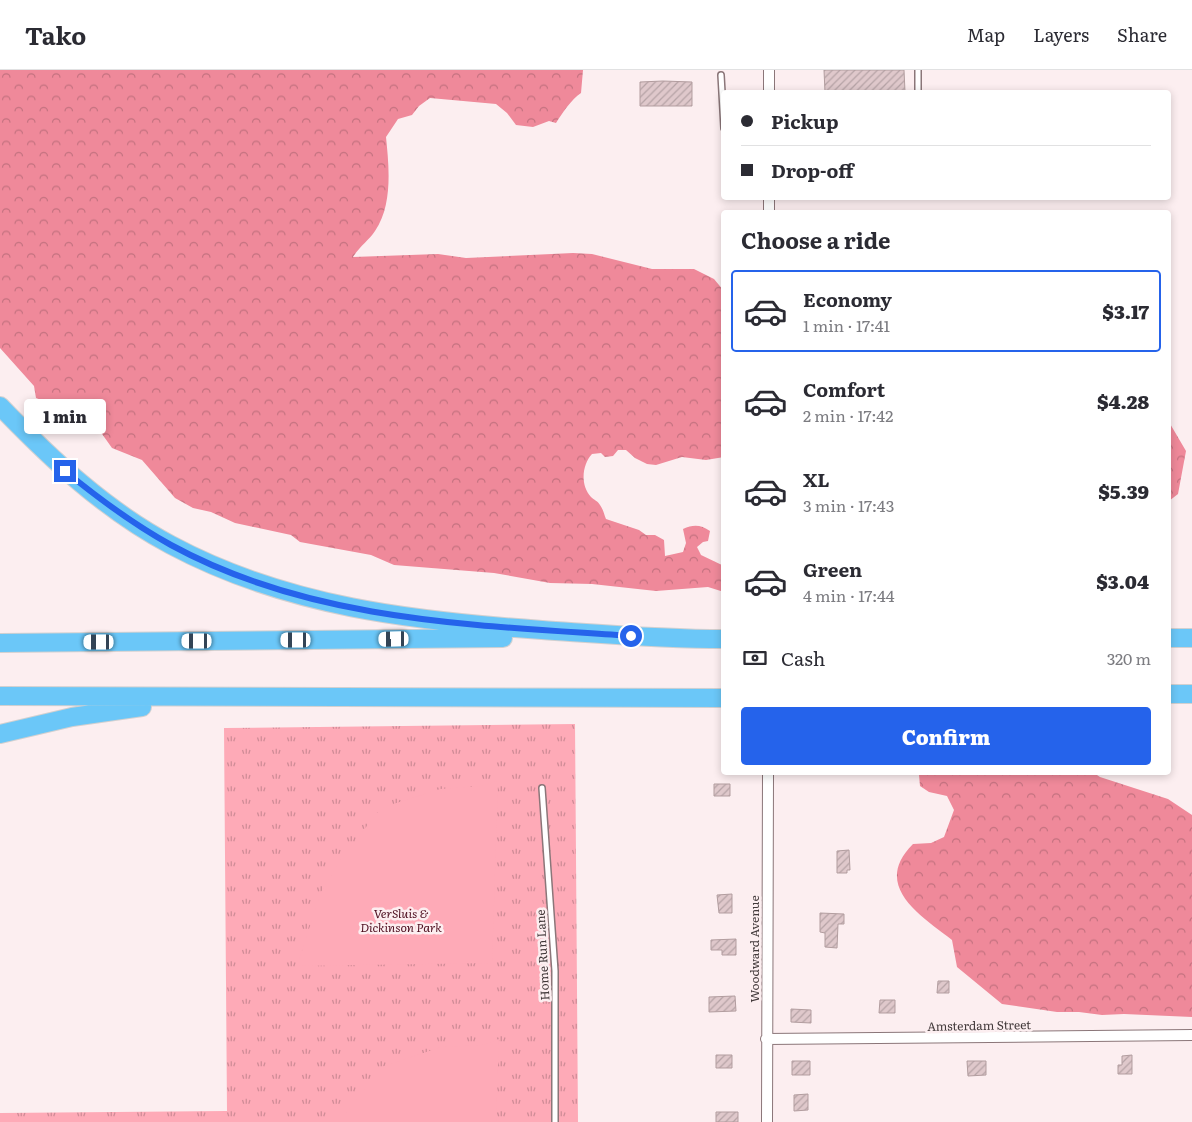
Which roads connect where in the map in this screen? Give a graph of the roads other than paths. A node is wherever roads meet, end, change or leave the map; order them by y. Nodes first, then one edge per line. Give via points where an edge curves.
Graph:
1 (769, 70) edge
2 (918, 70) edge
3 (721, 75) dead end
4 (722, 90) edge
5 (769, 90) edge
6 (918, 90) edge
7 (0, 406) edge
8 (631, 636) junction
9 (1171, 638) edge
10 (1192, 638) edge
11 (721, 639) edge
12 (0, 643) edge
13 (1171, 694) edge
14 (1192, 694) edge
15 (0, 696) edge
16 (239, 698) junction
17 (721, 698) edge
18 (0, 734) edge
19 (768, 776) dead end
20 (542, 788) dead end
21 (1192, 1035) edge
22 (766, 1039) junction
23 (555, 1122) edge
24 (767, 1122) edge

1 - 5 street
2 - 6 lane
3 - 4 lane
7 - 8 highway via 65,471 121,513 170,545 243,577 323,602 444,623
8 - 11 highway
8 - 12 highway
9 - 10 highway
13 - 14 highway
15 - 16 highway
16 - 17 highway
16 - 18 highway via 112,710
19 - 22 street, Woodward Avenue
20 - 23 lane, Home Run Lane via 555,971
21 - 22 street, Amsterdam Street
22 - 24 street, Woodward Avenue

